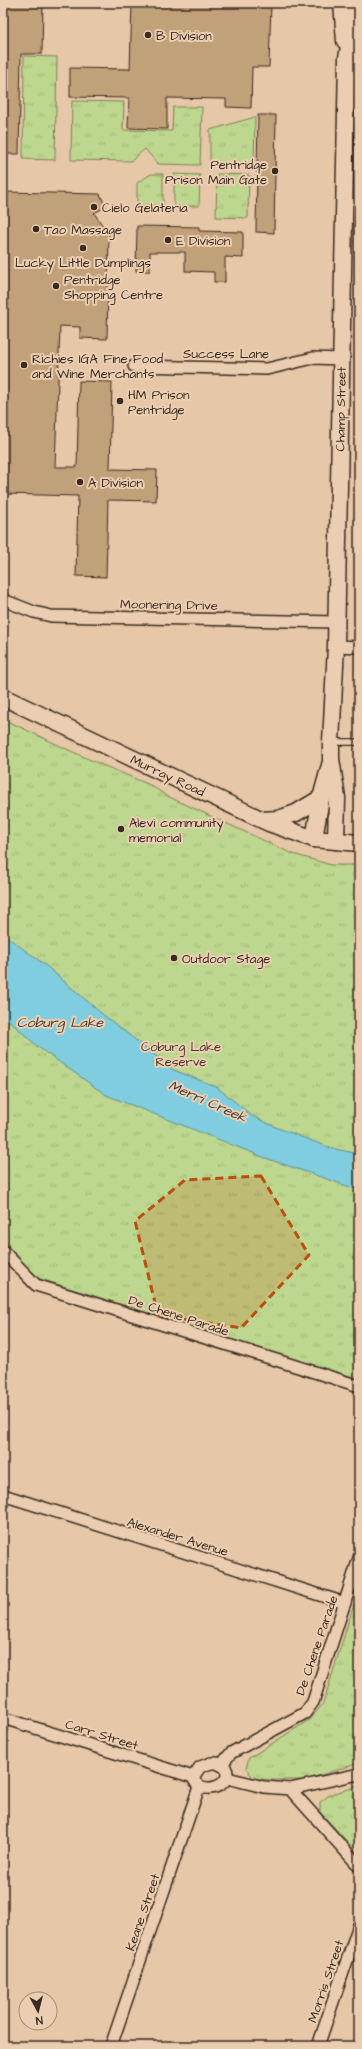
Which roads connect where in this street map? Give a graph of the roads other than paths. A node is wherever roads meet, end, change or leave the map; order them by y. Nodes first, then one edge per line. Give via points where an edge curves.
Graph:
1 (342, 3) edge
2 (359, 7) edge
3 (347, 58) junction
4 (351, 202) edge
5 (341, 359) junction
6 (134, 366) dead end
7 (3, 600) edge
8 (337, 622) junction
9 (336, 646) junction
10 (359, 647) edge
11 (3, 697) edge
12 (331, 742) junction
13 (359, 742) edge
14 (331, 760) junction
15 (321, 798) junction
16 (263, 820) junction
17 (314, 839) junction
18 (336, 841) junction
19 (359, 843) edge
20 (3, 1251) edge
21 (359, 1386) edge
22 (3, 1495) edge
23 (359, 1558) edge
24 (345, 1603) junction
25 (3, 1718) edge
26 (221, 1765) junction
27 (359, 1774) edge
28 (227, 1778) junction
29 (196, 1782) junction
30 (290, 1789) junction
31 (359, 1866) edge
32 (359, 1925) edge
33 (111, 2046) edge
34 (318, 2046) edge

1 - 3 street, Champ Street
2 - 3 street, Champ Street
3 - 4 street, Champ Street
4 - 5 street, Champ Street
5 - 6 street, Success Lane via 313,358 267,369
5 - 8 street, Champ Street
7 - 8 street, Moonering Drive via 51,616
8 - 9 street, Champ Street
9 - 10 street
9 - 12 street, Champ Street
11 - 16 street, Murray Road
12 - 13 lane
12 - 14 street, Champ Street
14 - 15 street, Champ Street
14 - 18 street, Champ Street via 338,798
15 - 16 street via 296,814
15 - 17 street, Champ Street
16 - 17 street, Murray Road
17 - 18 street, Murray Road
18 - 19 street, Murray Road
20 - 21 street, De Chene Parade via 36,1284
22 - 24 street, Alexander Avenue
23 - 24 street, De Chene Parade
24 - 26 street, De Chene Parade via 313,1702 304,1713 231,1753
25 - 29 street, Carr Street
26 - 28 street via 227,1771
26 - 29 street via 217,1763 200,1768
27 - 30 street
28 - 29 street via 219,1786 206,1789
28 - 30 street via 264,1787
29 - 33 street, Keane Street
30 - 31 street
32 - 34 street, Morris Street

